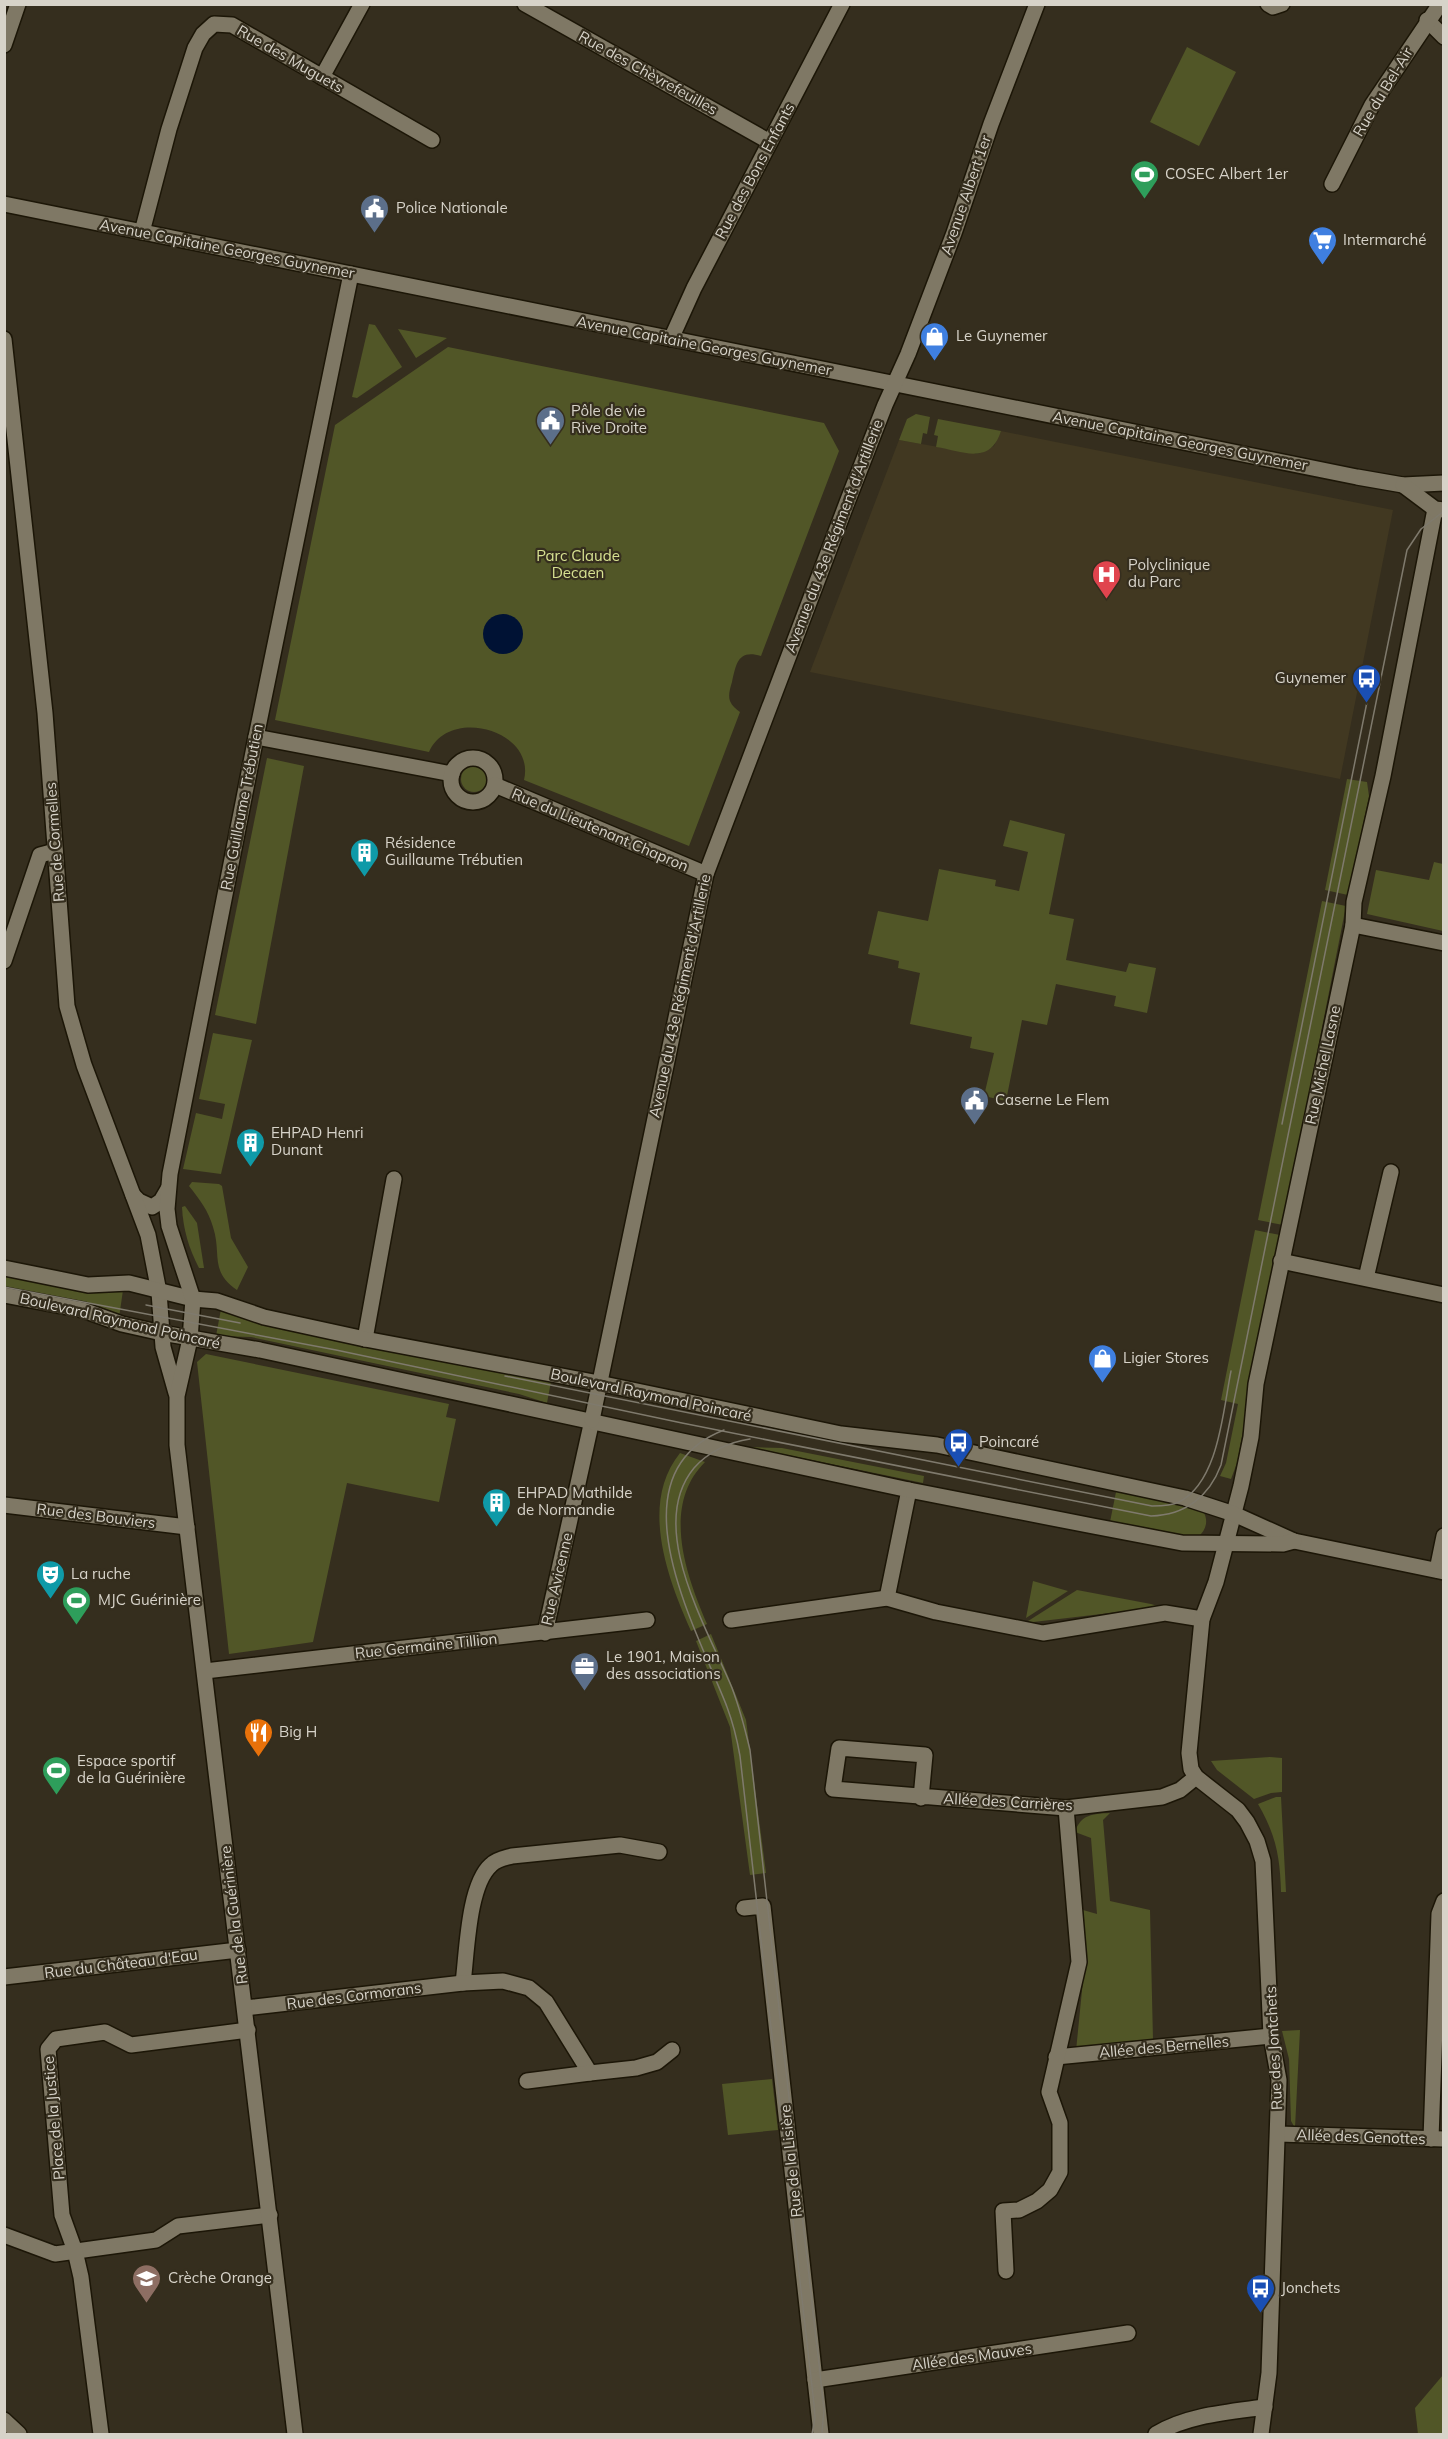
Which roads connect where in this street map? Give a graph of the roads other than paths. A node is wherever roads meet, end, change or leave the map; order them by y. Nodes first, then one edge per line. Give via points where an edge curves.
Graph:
1 (18, 4) edge
2 (362, 4) edge
3 (525, 4) edge
4 (843, 4) edge
5 (1037, 4) edge
6 (1268, 4) edge
7 (1282, 4) edge
8 (1440, 4) edge
9 (1427, 20) junction
10 (1443, 38) edge
11 (4, 45) edge
12 (322, 77) junction
13 (432, 140) dead end
14 (771, 142) junction
15 (1332, 184) dead end
16 (4, 204) edge
17 (142, 232) junction
18 (351, 274) junction
19 (4, 339) edge
20 (671, 339) junction
21 (895, 384) junction
22 (1443, 483) edge
23 (1403, 485) junction
24 (1439, 510) edge
25 (256, 737) junction
26 (452, 774) junction
27 (495, 785) junction
28 (55, 851) junction
29 (706, 874) junction
30 (1353, 925) junction
31 (1443, 943) edge
32 (4, 961) edge
33 (1391, 1172) dead end
34 (394, 1179) dead end
35 (168, 1189) junction
36 (133, 1195) junction
37 (1281, 1261) junction
38 (4, 1268) edge
39 (1366, 1278) junction
40 (159, 1292) junction
41 (4, 1295) edge
42 (1443, 1295) edge
43 (192, 1299) junction
44 (162, 1333) junction
45 (190, 1339) junction
46 (365, 1339) junction
47 (599, 1383) junction
48 (177, 1396) junction
49 (592, 1420) junction
50 (909, 1490) junction
51 (4, 1505) edge
52 (1234, 1514) junction
53 (188, 1527) junction
54 (1443, 1536) edge
55 (1294, 1541) junction
56 (1227, 1542) junction
57 (1440, 1571) edge
58 (887, 1598) junction
59 (1202, 1619) junction
60 (647, 1620) dead end
61 (731, 1620) dead end
62 (545, 1633) junction
63 (205, 1671) junction
64 (1196, 1777) junction
65 (921, 1798) junction
66 (1066, 1808) junction
67 (659, 1851) dead end
68 (1443, 1901) edge
69 (744, 1908) dead end
70 (238, 1950) junction
71 (4, 1977) edge
72 (463, 1983) junction
73 (245, 2008) junction
74 (1439, 2015) edge
75 (248, 2030) junction
76 (1271, 2036) junction
77 (672, 2050) dead end
78 (1056, 2057) junction
79 (590, 2073) junction
80 (527, 2080) dead end
81 (1278, 2134) junction
82 (1437, 2139) edge
83 (270, 2215) junction
84 (4, 2235) edge
85 (75, 2251) junction
86 (1006, 2271) dead end
87 (1128, 2333) dead end
88 (815, 2380) junction
89 (1265, 2408) junction
90 (4, 2420) edge
91 (19, 2434) edge
92 (100, 2434) edge
93 (295, 2434) edge
94 (821, 2434) edge
95 (1156, 2434) edge
96 (1262, 2434) edge

1 - 11 street
2 - 12 street
3 - 14 street, Rue des Chèvrefeuilles
4 - 14 street, Rue des Bons Enfants
5 - 21 street, Avenue Albert 1er
6 - 7 street
8 - 9 street, Rue du Bel-Air
9 - 10 street
9 - 15 street, Rue du Bel-Air via 1372,105
12 - 13 street, Rue des Muguets
12 - 17 street, Rue des Muguets via 232,26 214,24 207,28 195,48 169,129
14 - 20 street, Rue des Bons Enfants
16 - 17 street, Avenue Capitaine Georges Guynemer
17 - 18 street, Avenue Capitaine Georges Guynemer
18 - 20 street, Avenue Capitaine Georges Guynemer
18 - 25 street, Rue Guillaume Trébutien
19 - 28 street, Rue de Cormelles via 45,713
20 - 21 street, Avenue Capitaine Georges Guynemer
21 - 23 street, Avenue Capitaine Georges Guynemer
21 - 29 street, Avenue du 43e Régiment d'Artillerie
22 - 23 street, Avenue Capitaine Georges Guynemer
23 - 24 street, Avenue Capitaine Georges Guynemer
24 - 30 street, Rue Michel Lasne via 1354,902
25 - 26 street
25 - 35 street, Rue Guillaume Trébutien
26 - 27 street via 465,759 479,758 494,771
26 - 27 street via 456,794 468,801 482,800
27 - 29 street, Rue du Lieutenant Chapron
28 - 32 street via 40,855
28 - 36 street, Rue de Cormelles via 67,1006 84,1065
29 - 47 street, Avenue du 43e Régiment d'Artillerie
30 - 31 street
30 - 37 street, Rue Michel Lasne
33 - 39 street
34 - 46 street
35 - 36 street via 152,1207
35 - 43 street, Rue Guillaume Trébutien via 169,1226
36 - 40 street, Rue de Cormelles via 148,1235
37 - 39 street
37 - 52 street, Rue Michel Lasne
38 - 40 street, Boulevard Raymond Poincaré via 88,1285 129,1283
39 - 42 street
40 - 43 street, Boulevard Raymond Poincaré
40 - 44 street, Rue de Cormelles
41 - 44 street, Boulevard Raymond Poincaré via 83,1310
43 - 45 street, Rue Guillaume Trébutien
43 - 46 street, Boulevard Raymond Poincaré via 217,1301 264,1317
44 - 45 street, Boulevard Raymond Poincaré
44 - 48 street, Rue de la Guérinière
45 - 48 street, Rue de la Guérinière
45 - 49 street, Boulevard Raymond Poincaré via 260,1350
46 - 47 street, Boulevard Raymond Poincaré
47 - 49 street, Avenue du 43e Régiment d'Artillerie
47 - 52 street, Boulevard Raymond Poincaré via 841,1434 937,1445 1185,1498
48 - 53 street, Rue de la Guérinière via 177,1445
49 - 50 street, Boulevard Raymond Poincaré
49 - 62 street, Rue Avicenne
50 - 56 street, Boulevard Raymond Poincaré via 1170,1541
50 - 58 street
51 - 53 street, Rue des Bouviers
52 - 55 street, Boulevard Raymond Poincaré
52 - 56 street, Rue Michel Lasne
53 - 63 street, Rue de la Guérinière
54 - 57 street, Boulevard Raymond Poincaré
55 - 56 street, Boulevard Raymond Poincaré
55 - 57 street, Boulevard Raymond Poincaré
56 - 59 street, Rue Michel Lasne
58 - 59 street via 1043,1633 1165,1614
58 - 61 street
59 - 64 street via 1189,1753
60 - 62 street, Rue Germaine Tillion
62 - 63 street, Rue Germaine Tillion
63 - 70 street, Rue de la Guérinière
64 - 66 street, Allée des Carrières via 1180,1790 1162,1797
64 - 76 street, Rue des Jontchets via 1238,1810 1257,1841 1263,1861
65 - 65 street, Allée des Carrières via 925,1755 839,1748 833,1789
65 - 66 street, Allée des Carrières
66 - 78 street via 1079,1962
67 - 72 street via 620,1845 512,1856 490,1865 474,1900
68 - 74 street via 1439,1914
69 - 88 street, Rue de la Lisière via 763,1906
70 - 71 street, Rue du Château d'Eau
70 - 73 street, Rue de la Guérinière
72 - 73 street, Rue des Cormorans
72 - 79 street, Rue des Cormorans via 503,1981 528,1988 546,2002
73 - 75 street, Rue de la Guérinière
74 - 82 street
75 - 83 street, Rue de la Guérinière
75 - 85 street, Place de la Justice via 131,2045 105,2032 56,2039 50,2045 47,2053 62,2215
76 - 78 street, Allée des Bernelles
76 - 81 street, Rue des Jontchets via 1279,2080
77 - 79 street via 657,2062 636,2068
78 - 86 street via 1049,2092 1060,2122 1060,2172 1050,2190 1037,2201 1018,2210 1003,2211
79 - 80 street
81 - 82 street, Allée des Genottes
81 - 89 street, Rue des Jontchets
83 - 85 street via 178,2226 156,2240
83 - 93 street, Rue de la Guérinière
84 - 85 street via 55,2254
85 - 92 street, Place de la Justice
87 - 88 street, Allée des Mauves
88 - 94 street, Rue de la Lisière
89 - 95 street via 1195,2419
89 - 96 street, Rue des Jontchets
90 - 91 street

